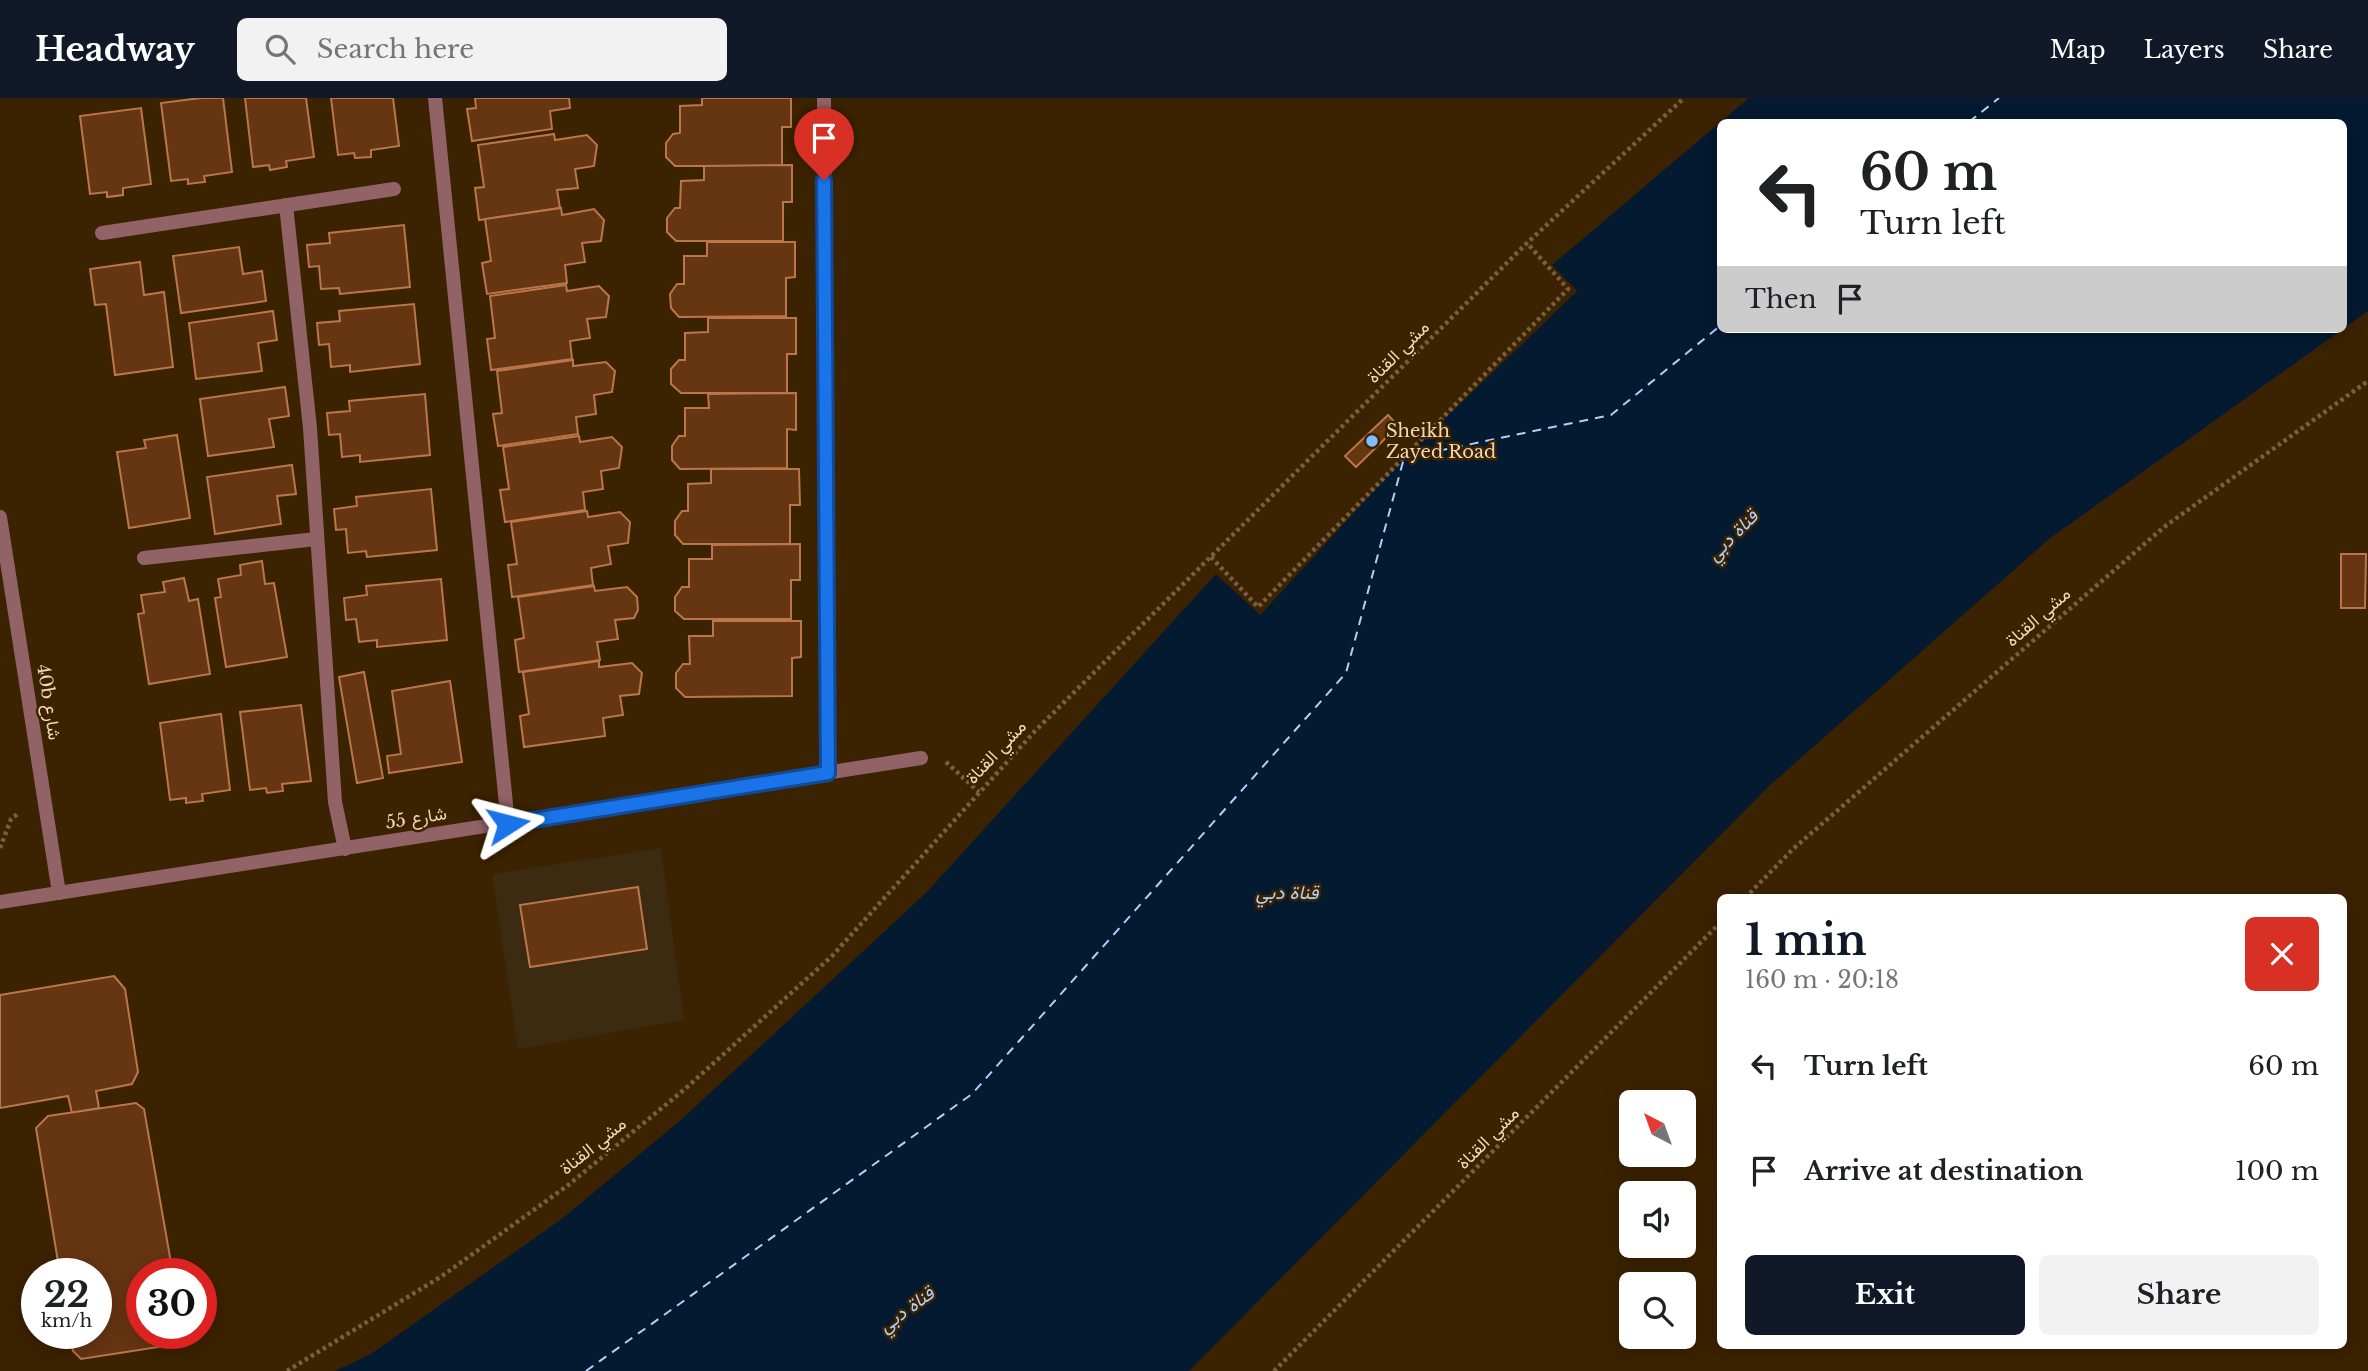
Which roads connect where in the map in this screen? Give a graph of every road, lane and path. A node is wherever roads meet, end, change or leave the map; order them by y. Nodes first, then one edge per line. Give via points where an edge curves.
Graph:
1 (435, 98) edge
2 (824, 98) edge
3 (1684, 98) edge
4 (394, 189) dead end
5 (286, 205) junction
6 (102, 233) dead end
7 (1527, 243) junction
8 (2368, 381) edge
9 (0, 517) edge
10 (316, 539) junction
11 (144, 558) dead end
12 (1211, 558) junction
13 (921, 758) joint
14 (828, 773) junction
15 (979, 792) junction
16 (45, 804) junction
17 (508, 824) junction
18 (0, 848) edge
19 (345, 849) junction
20 (59, 893) junction
21 (1749, 894) edge
22 (0, 902) edge
23 (1717, 926) edge
24 (286, 1371) edge
25 (1274, 1371) edge

1 - 17 street
2 - 14 street
3 - 7 path, مشي القناة
4 - 5 street
5 - 6 street
5 - 10 street via 310,428
7 - 12 path, مشي القناة
7 - 12 path via 1569,289 1258,607
8 - 21 path, مشي القناة via 2164,527 1793,849
9 - 16 street, 40b شارع
10 - 11 street
10 - 19 street via 335,802
12 - 15 path, مشي القناة
13 - 14 street, شارع 55
13 - 15 path via 947,763
14 - 17 street, شارع 55
15 - 24 path, مشي القناة via 832,956 674,1098 566,1186 442,1276
16 - 18 path via 11,819
16 - 20 street, 40b شارع
17 - 19 street, شارع 55
19 - 20 street, شارع 55
20 - 22 street, شارع 55
23 - 25 path, مشي القناة

